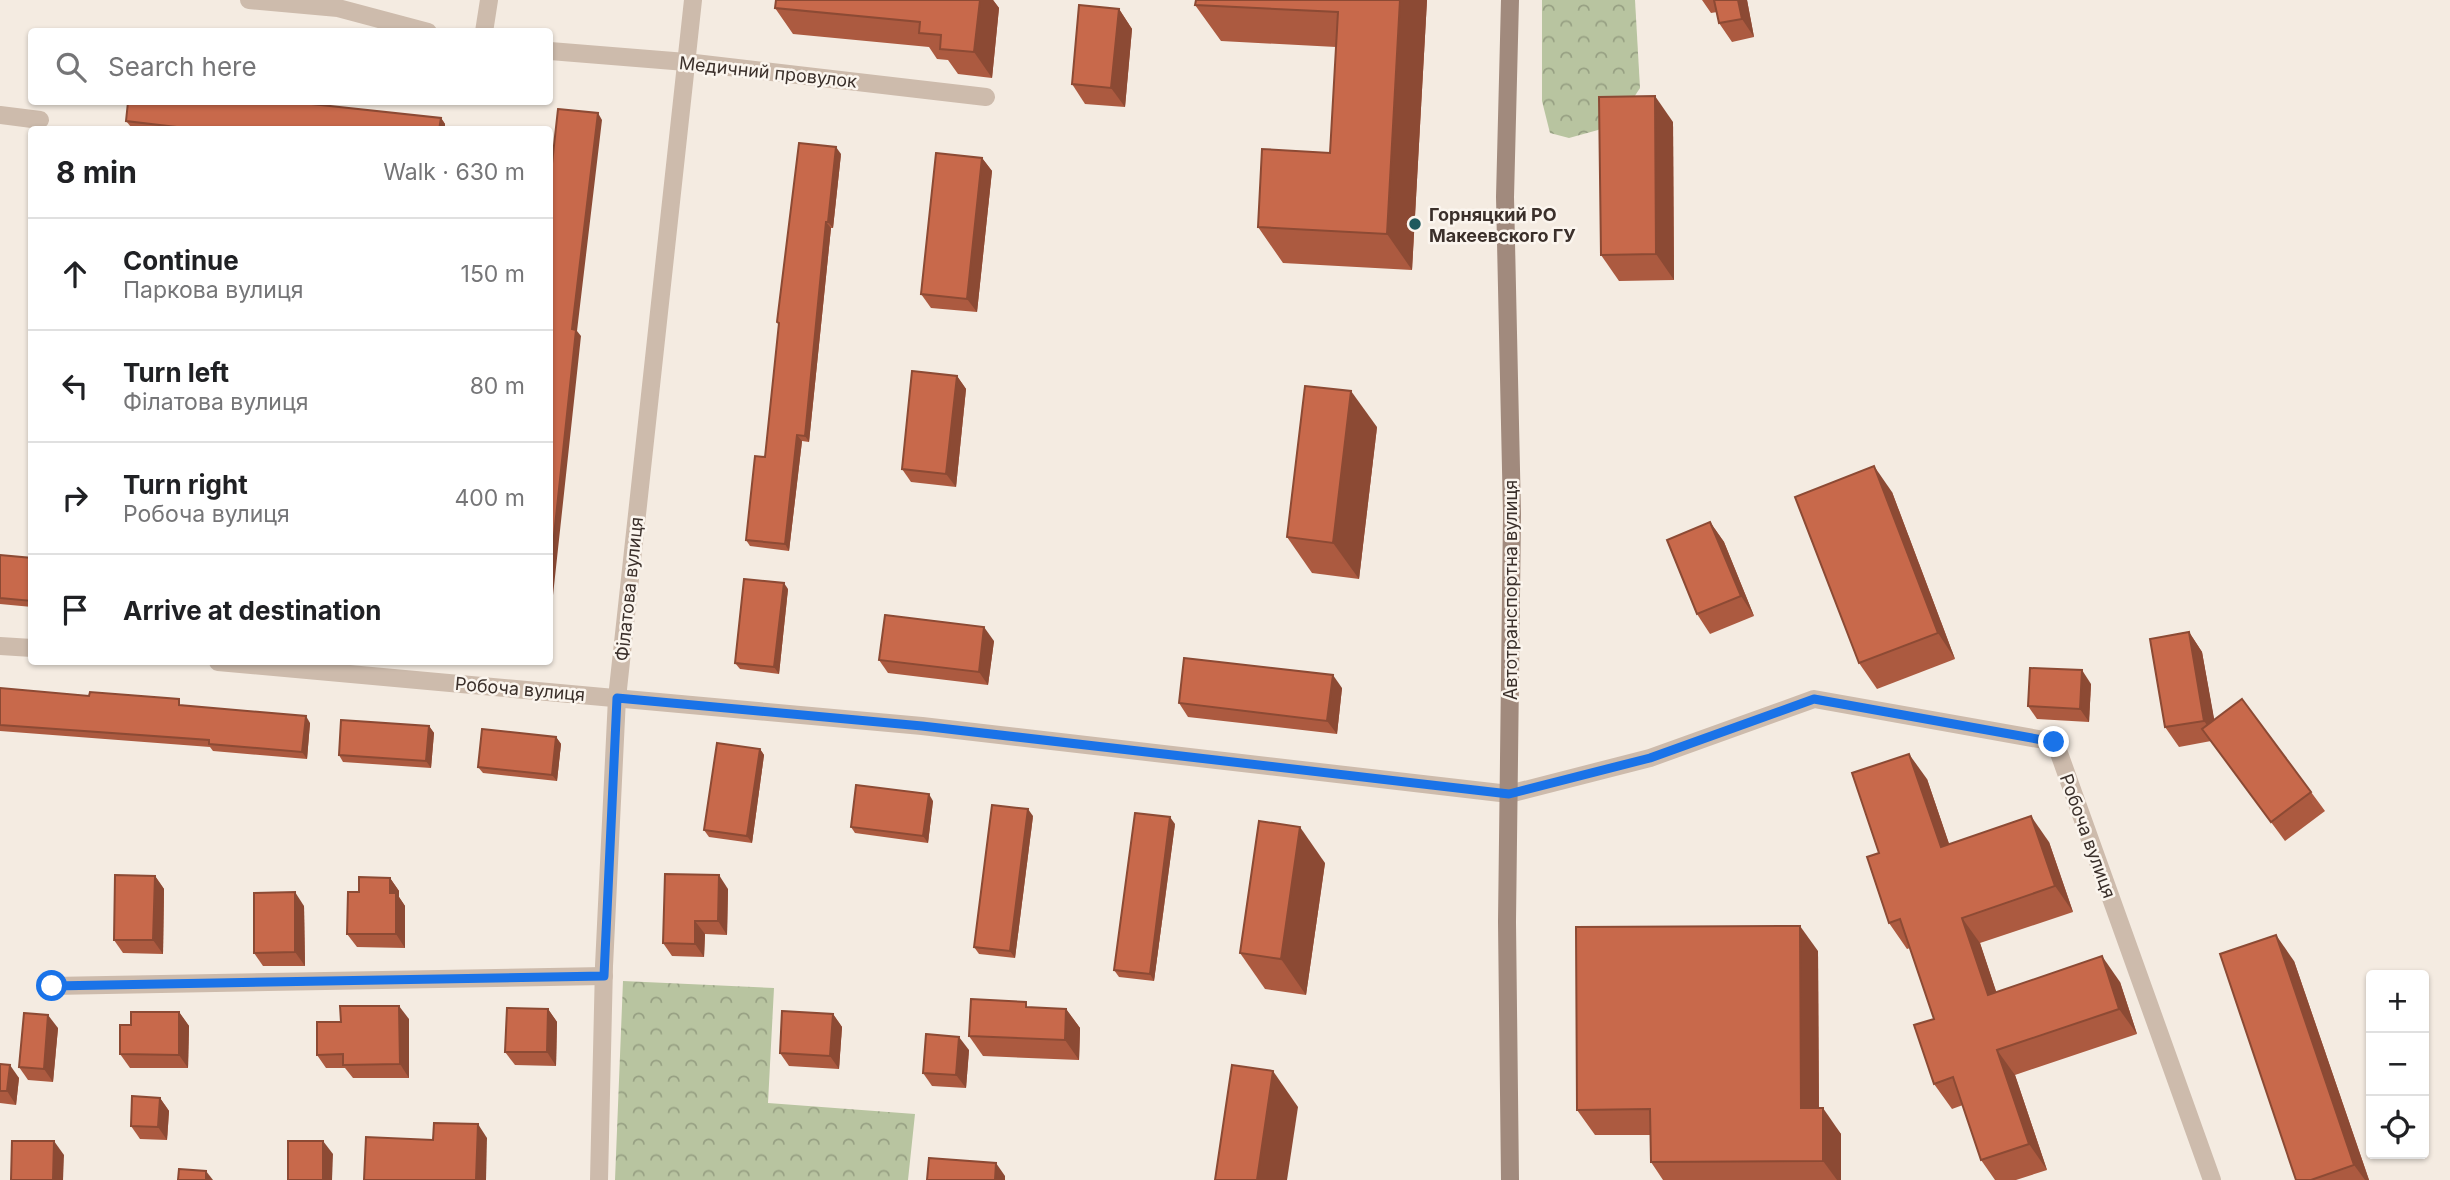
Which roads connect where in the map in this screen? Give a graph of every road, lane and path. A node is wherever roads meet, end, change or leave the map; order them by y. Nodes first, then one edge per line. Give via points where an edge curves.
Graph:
1 (249, 0) edge
2 (489, 0) edge
3 (693, 0) edge
4 (1510, 0) edge
5 (413, 28) edge
6 (485, 28) edge
7 (553, 51) edge
8 (686, 62) junction
9 (986, 97) dead end
10 (0, 115) edge
11 (40, 120) dead end
12 (0, 646) edge
13 (28, 648) edge
14 (251, 665) edge
15 (617, 698) junction
16 (1509, 794) junction
17 (604, 976) junction
18 (52, 986) dead end
19 (599, 1180) edge
20 (1510, 1180) edge
21 (2212, 1180) edge

1 - 5 street via 338,8
2 - 6 street
3 - 8 street, Філатова вулиця
4 - 16 main road, Автотранспортна вулиця via 1505,197 1511,514
7 - 8 street, Медичний провулок
8 - 9 street, Медичний провулок
8 - 15 street, Філатова вулиця
10 - 11 street
12 - 13 street
14 - 15 street, Робоча вулиця
15 - 16 street, Робоча вулиця via 922,726
15 - 17 street, Філатова вулиця
16 - 20 main road, Автотранспортна вулиця
16 - 21 street, Робоча вулиця via 1650,758 1814,699 2054,742
17 - 18 street
17 - 19 street, Філатова вулиця

